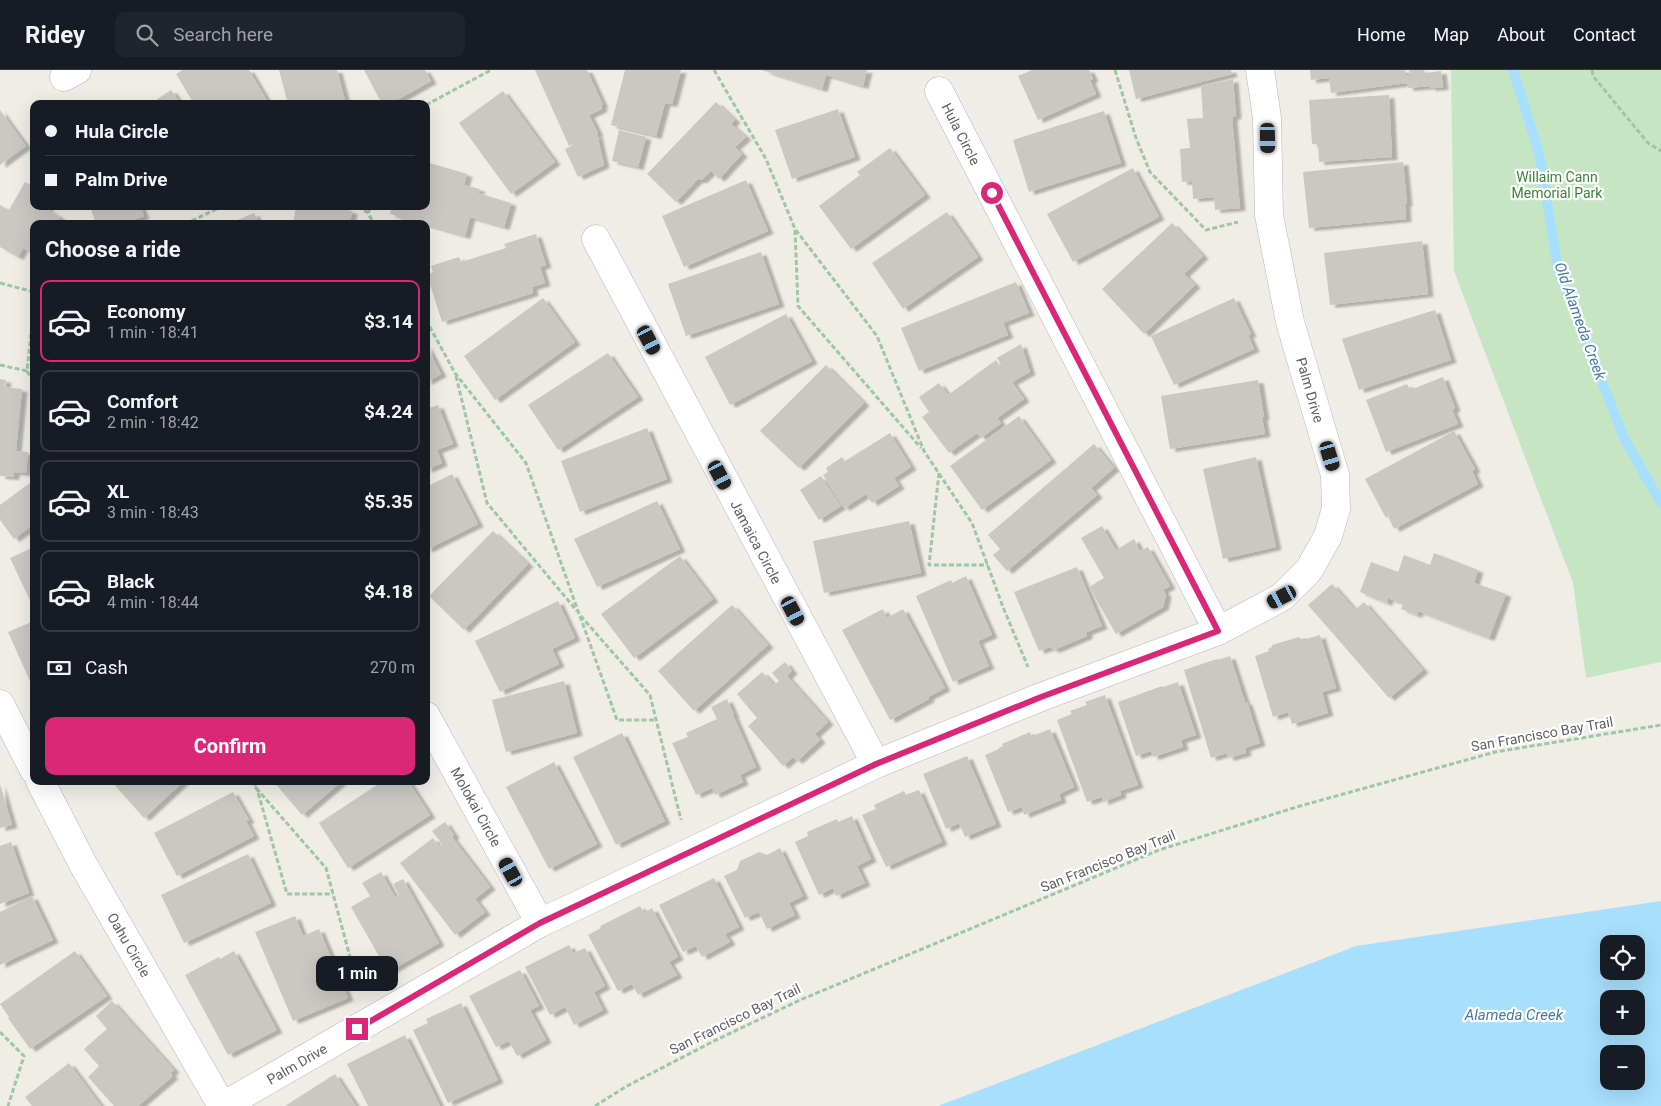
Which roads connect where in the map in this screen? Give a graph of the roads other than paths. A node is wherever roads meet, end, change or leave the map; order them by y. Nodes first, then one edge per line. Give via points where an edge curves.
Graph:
1 (1260, 70) edge
2 (939, 91) dead end
3 (596, 239) dead end
4 (1218, 631) junction
5 (0, 704) edge
6 (430, 723) edge
7 (30, 762) edge
8 (876, 764) junction
9 (42, 785) edge
10 (540, 923) junction
11 (223, 1106) edge

1 - 4 street, Palm Drive via 1267,118 1269,215 1290,322 1335,475 1336,509 1328,536 1310,570 1282,597
2 - 4 street, Hula Circle
3 - 8 street, Jamaica Circle
4 - 8 street, Palm Drive via 1041,697
5 - 7 street
6 - 10 street, Molokai Circle
8 - 10 street, Palm Drive
9 - 11 street, Oahu Circle via 84,866
10 - 11 street, Palm Drive

